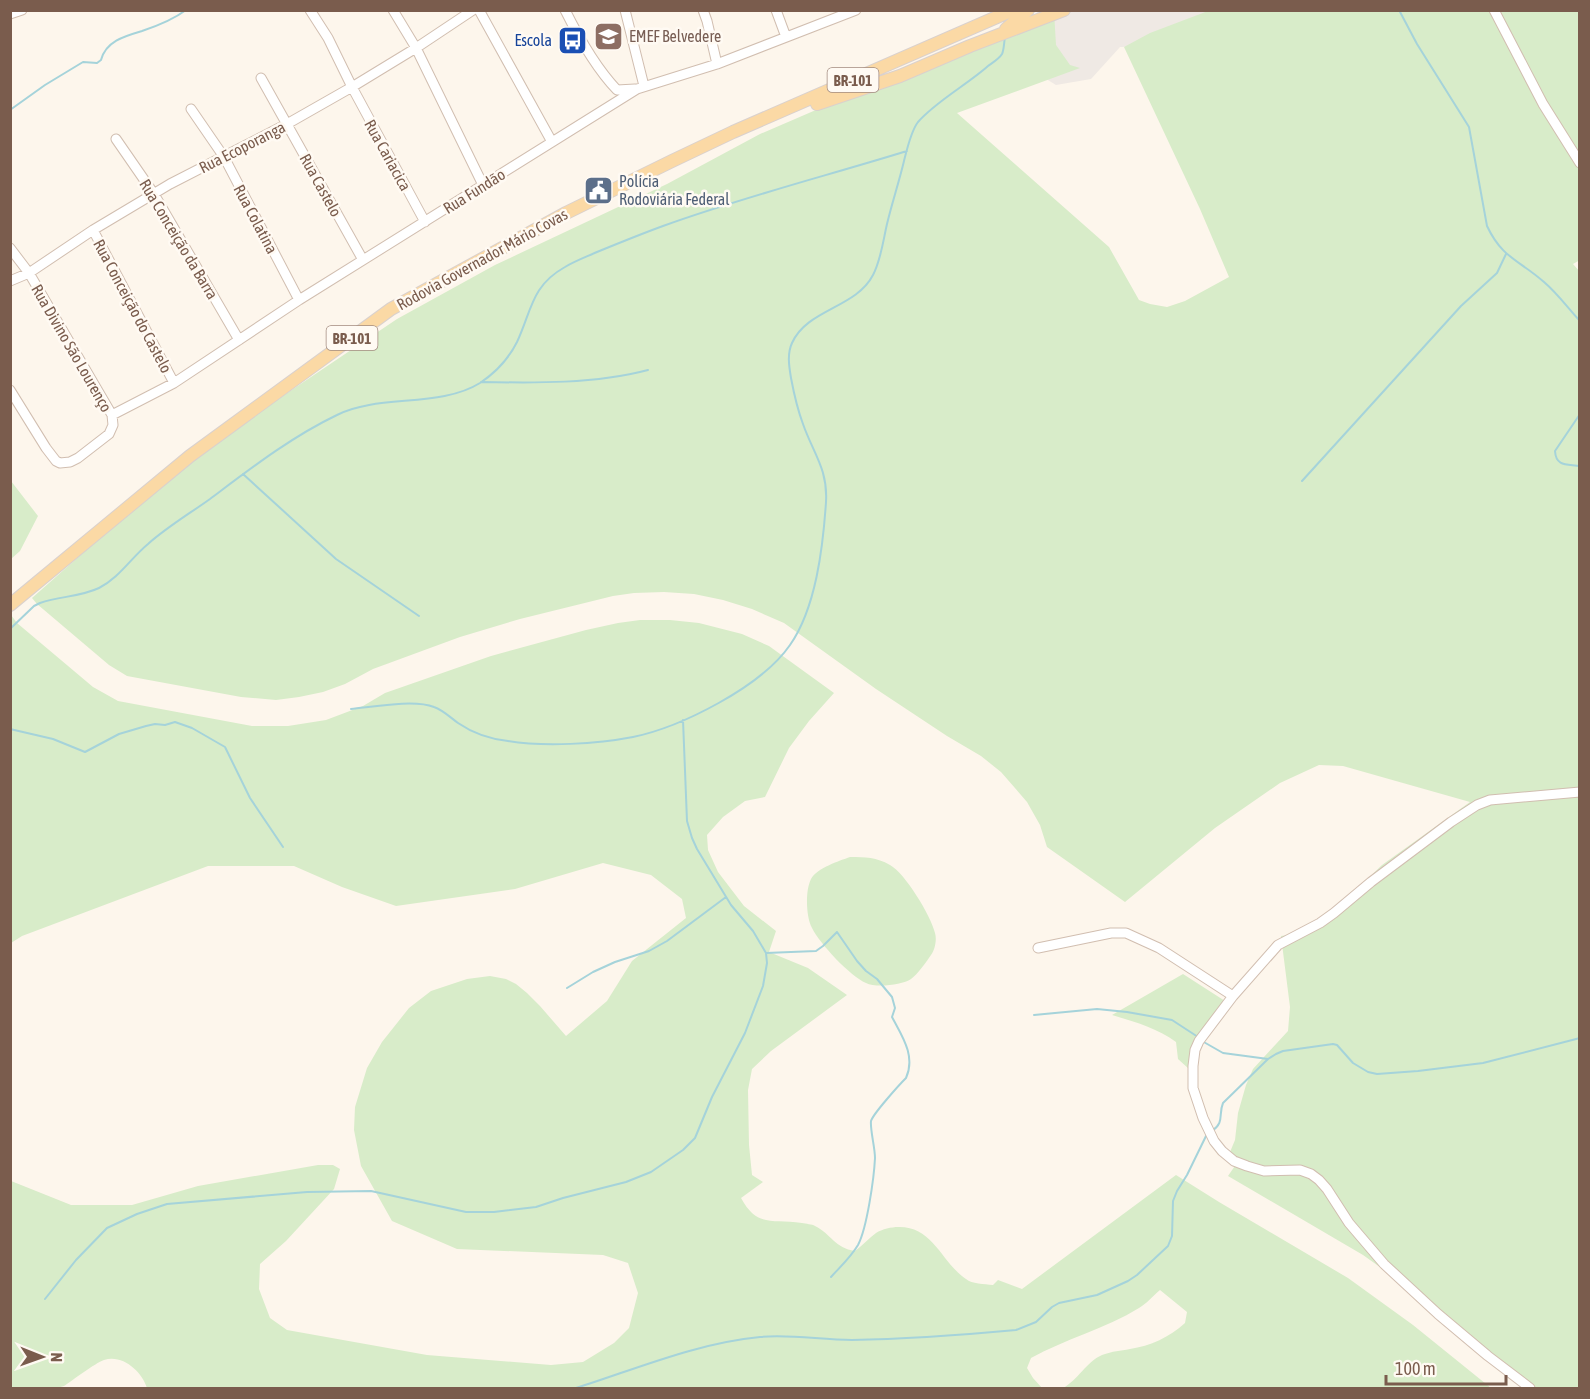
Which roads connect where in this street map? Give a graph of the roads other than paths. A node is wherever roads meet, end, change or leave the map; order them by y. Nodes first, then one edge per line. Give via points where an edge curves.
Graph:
1 (22, 10) edge
2 (310, 10) edge
3 (393, 10) edge
4 (473, 10) edge
5 (479, 10) edge
6 (565, 10) edge
7 (625, 10) edge
8 (703, 10) edge
9 (776, 10) edge
10 (1013, 10) edge
11 (1028, 10) edge
12 (1064, 10) edge
13 (1494, 10) edge
14 (855, 11) edge
15 (10, 14) edge
16 (985, 16) edge
17 (786, 37) junction
18 (970, 46) junction
19 (416, 48) junction
20 (717, 63) junction
21 (261, 78) dead end
22 (352, 87) junction
23 (641, 88) junction
24 (191, 109) dead end
25 (287, 124) junction
26 (734, 132) junction
27 (117, 139) dead end
28 (552, 142) junction
29 (224, 157) junction
30 (1580, 163) edge
31 (483, 186) junction
32 (154, 194) junction
33 (425, 222) junction
34 (93, 230) junction
35 (10, 248) edge
36 (363, 260) junction
37 (28, 273) junction
38 (10, 281) edge
39 (299, 300) junction
40 (239, 340) junction
41 (174, 383) junction
42 (10, 390) edge
43 (112, 418) junction
44 (10, 605) edge
45 (1580, 792) edge
46 (1038, 948) dead end
47 (1233, 996) junction
48 (1530, 1389) edge

1 - 15 street
2 - 22 street, Rua Cariacica
3 - 19 street
4 - 19 street, Rua Ecoporanga
5 - 28 street
6 - 23 street via 605,78 617,90
7 - 23 street
8 - 20 street
9 - 17 street
10 - 16 main road, Rodovia Governador Mário Covas / BR-101
11 - 18 main road via 1008,27
12 - 18 main road
13 - 30 street via 1543,104
14 - 17 street, Rua Fundão
16 - 26 main road, Rodovia Governador Mário Covas / BR-101
17 - 20 street, Rua Fundão
18 - 26 main road via 900,76
19 - 22 street, Rua Ecoporanga
19 - 31 street
20 - 23 street, Rua Fundão
21 - 25 street, Rua Castelo
22 - 25 street, Rua Ecoporanga
22 - 33 street, Rua Cariacica
23 - 28 street, Rua Fundão
24 - 29 street, Rua Colatina
25 - 29 street, Rua Ecoporanga
25 - 36 street, Rua Castelo
26 - 44 main road, Rodovia Governador Mário Covas / BR-101 via 566,213 392,309 190,456
27 - 32 street, Rua Conceição da Barra
28 - 31 street, Rua Fundão
29 - 32 street, Rua Ecoporanga
29 - 39 street, Rua Colatina
31 - 33 street, Rua Fundão
32 - 34 street, Rua Ecoporanga
32 - 40 street, Rua Conceição da Barra
33 - 36 street, Rua Fundão
34 - 37 street, Rua Ecoporanga
34 - 41 street, Rua Conceição do Castelo
35 - 37 street, Rua Divino São Lourenço
36 - 39 street, Rua Fundão
37 - 38 street, Rua Ecoporanga
37 - 43 street, Rua Divino São Lourenço
39 - 40 street, Rua Fundão
40 - 41 street, Rua Fundão
41 - 43 street, Rua Fundão
42 - 43 street via 46,448 56,461 64,464 109,435
45 - 47 street via 1498,798 1477,805 1320,923 1278,945
46 - 47 street via 1126,933 1159,948
47 - 48 street via 1195,1050 1193,1088 1214,1141 1234,1161 1247,1166 1264,1171 1300,1170 1319,1180 1348,1223 1384,1264

